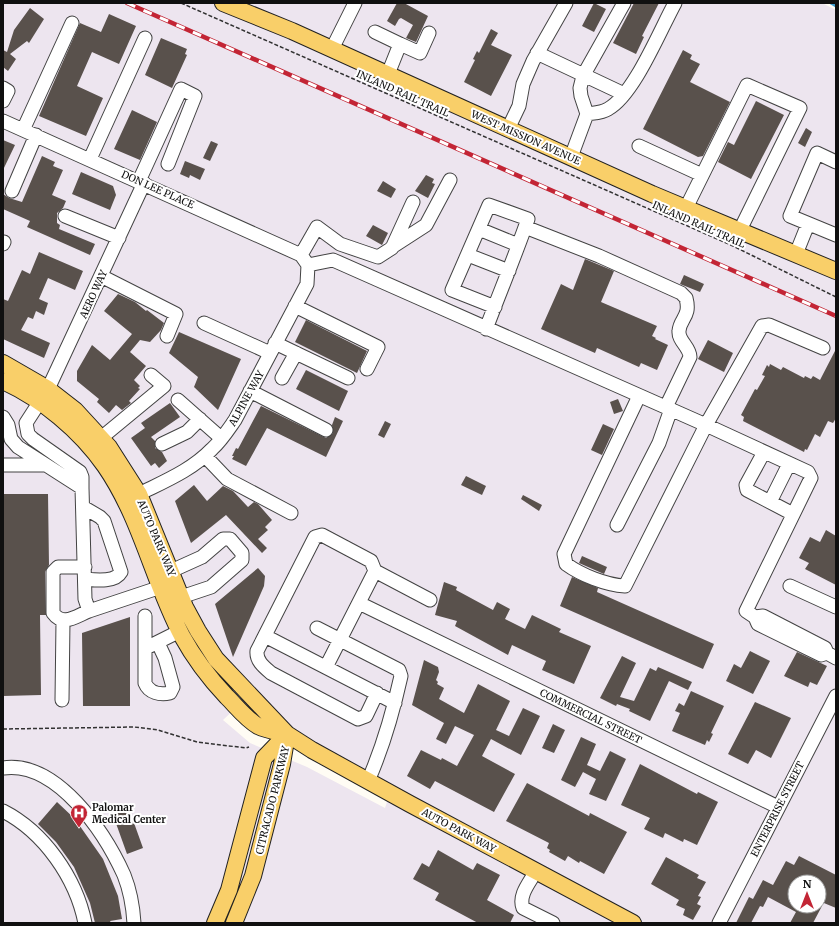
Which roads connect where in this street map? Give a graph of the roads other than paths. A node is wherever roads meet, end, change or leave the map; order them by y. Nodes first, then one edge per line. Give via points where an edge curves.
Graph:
1 (223, 3) edge
2 (355, 3) edge
3 (566, 3) edge
4 (624, 3) edge
5 (675, 3) edge
6 (72, 23) dead end
7 (374, 32) dead end
8 (429, 33) dead end
9 (144, 38) dead end
10 (400, 44) junction
11 (332, 49) junction
12 (537, 53) junction
13 (388, 74) junction
14 (583, 76) junction
15 (3, 88) edge
16 (624, 94) junction
17 (3, 102) edge
18 (587, 114) junction
19 (3, 121) edge
20 (508, 129) junction
21 (23, 130) junction
22 (36, 135) junction
23 (639, 146) dead end
24 (571, 157) junction
25 (90, 159) junction
26 (836, 162) edge
27 (168, 164) dead end
28 (702, 175) junction
29 (450, 180) dead end
30 (141, 182) junction
31 (12, 191) dead end
32 (412, 202) dead end
33 (686, 208) junction
34 (65, 216) dead end
35 (808, 224) junction
36 (525, 227) junction
37 (479, 229) junction
38 (740, 230) junction
39 (836, 235) edge
40 (118, 238) junction
41 (518, 245) junction
42 (392, 248) junction
43 (796, 254) junction
44 (468, 255) junction
45 (305, 260) junction
46 (508, 271) junction
47 (834, 271) edge
48 (101, 276) junction
49 (295, 306) junction
50 (495, 307) junction
51 (204, 323) dead end
52 (486, 329) junction
53 (167, 336) dead end
54 (273, 348) junction
55 (823, 348) dead end
56 (296, 353) junction
57 (3, 363) edge
58 (367, 369) dead end
59 (151, 375) dead end
60 (282, 378) dead end
61 (348, 378) dead end
62 (3, 381) edge
63 (48, 388) junction
64 (250, 391) junction
65 (639, 396) junction
66 (178, 400) dead end
67 (40, 403) junction
68 (668, 408) junction
69 (3, 418) edge
70 (200, 419) junction
71 (706, 425) junction
72 (326, 430) dead end
73 (101, 438) junction
74 (222, 438) junction
75 (162, 444) dead end
76 (764, 452) junction
77 (205, 456) junction
78 (789, 464) junction
79 (3, 465) edge
80 (44, 465) junction
81 (82, 488) junction
82 (139, 494) junction
83 (770, 502) junction
84 (83, 506) junction
85 (291, 513) dead end
86 (793, 514) junction
87 (617, 525) dead end
88 (171, 571) junction
89 (375, 571) junction
90 (85, 573) junction
91 (161, 586) junction
92 (790, 586) dead end
93 (182, 597) junction
94 (430, 600) dead end
95 (358, 603) junction
96 (836, 608) edge
97 (88, 611) junction
98 (145, 616) dead end
99 (64, 621) junction
100 (317, 628) dead end
101 (180, 631) junction
102 (265, 636) junction
103 (340, 640) junction
104 (158, 643) junction
105 (144, 649) junction
106 (831, 655) edge
107 (326, 667) junction
108 (377, 693) junction
109 (836, 696) edge
110 (62, 700) dead end
111 (395, 703) junction
112 (287, 734) junction
113 (3, 768) edge
114 (368, 781) junction
115 (778, 808) junction
116 (3, 811) edge
117 (536, 871) junction
118 (85, 923) edge
119 (134, 923) edge
120 (215, 923) edge
121 (234, 923) edge
122 (553, 923) edge
123 (633, 923) edge
124 (719, 923) edge

1 - 11 main road, WEST MISSION AVENUE
2 - 11 street
3 - 12 street
4 - 14 street
5 - 16 street via 645,63
6 - 21 street
7 - 10 street
8 - 10 street via 420,53
9 - 25 street
10 - 13 street
11 - 13 main road, WEST MISSION AVENUE
12 - 14 street
12 - 20 street via 523,84 519,106
13 - 20 main road, WEST MISSION AVENUE
14 - 16 street
14 - 18 street via 580,92
15 - 17 street via 8,91
16 - 18 street via 608,110
18 - 24 street
19 - 21 street, DON LEE PLACE
20 - 24 main road, WEST MISSION AVENUE
21 - 22 street, DON LEE PLACE
22 - 25 street, DON LEE PLACE
22 - 31 street
23 - 28 street
24 - 33 main road, WEST MISSION AVENUE
25 - 30 street, DON LEE PLACE
26 - 35 street via 817,153 790,216
27 - 30 street, AERO WAY via 195,96 181,90
28 - 33 street
28 - 38 street via 747,85 800,108
29 - 42 street via 426,225
30 - 40 street, AERO WAY
30 - 45 street, DON LEE PLACE
32 - 42 street
33 - 38 main road, WEST MISSION AVENUE
34 - 40 street
35 - 39 street
35 - 43 street
36 - 37 street via 528,219 489,205
36 - 41 street
36 - 68 street via 600,256 682,293 686,298 687,313 679,331 690,357
37 - 41 street
37 - 44 street
38 - 43 main road, WEST MISSION AVENUE
40 - 48 street, AERO WAY
41 - 46 street
42 - 45 street via 378,257 340,244 317,227
43 - 47 main road, WEST MISSION AVENUE
44 - 46 street
44 - 50 street via 452,290
45 - 49 street, ALPINE WAY via 306,284
45 - 52 street via 333,260
46 - 50 street
48 - 53 street via 176,314
48 - 63 street, AERO WAY
49 - 54 street, ALPINE WAY
49 - 58 street via 378,347
50 - 52 street
51 - 54 street
52 - 65 street
54 - 56 street
54 - 64 street, ALPINE WAY
55 - 71 street via 769,325 762,326
56 - 60 street
56 - 61 street
57 - 63 main road, AUTO PARK WAY
59 - 73 street via 164,386
62 - 67 main road, AUTO PARK WAY
63 - 67 street, AERO WAY
63 - 73 main road, AUTO PARK WAY via 76,410
64 - 72 street
64 - 74 street, ALPINE WAY
65 - 68 street
65 - 71 street via 564,554 566,564 578,573 614,586 625,586
66 - 70 street
67 - 81 street, AERO WAY via 26,423 28,434 80,472
67 - 91 main road, AUTO PARK WAY via 75,432 104,465 126,501
68 - 71 street
68 - 87 street via 659,443
69 - 80 street via 8,425 11,439
70 - 74 street
70 - 75 street via 186,432
71 - 76 street
73 - 82 main road, AUTO PARK WAY
74 - 77 street, ALPINE WAY
76 - 78 street
76 - 83 street via 746,485 747,490
77 - 82 street, ALPINE WAY via 178,475
77 - 85 street via 227,479
78 - 83 street
78 - 86 street via 808,472 811,478
79 - 80 street
80 - 81 street
81 - 84 street, AERO WAY
82 - 88 main road, AUTO PARK WAY
83 - 86 street
84 - 90 street, AERO WAY
84 - 90 street via 104,521 121,572 110,580
86 - 106 street via 746,610 755,617 763,616 793,636 825,648
88 - 93 main road, AUTO PARK WAY
88 - 93 street via 202,557 223,539 230,539 242,553 242,560 210,587
89 - 94 street
89 - 95 street
89 - 102 street via 372,561 318,535
90 - 97 street, AERO WAY via 85,599
90 - 99 street via 58,567 53,572 53,613
91 - 97 street
91 - 101 main road, AUTO PARK WAY
92 - 96 street
93 - 112 main road, AUTO PARK WAY via 198,631 216,659
95 - 103 street
95 - 115 street, COMMERCIAL STREET
97 - 99 street
98 - 105 street
99 - 110 street
100 - 103 street
101 - 104 street
101 - 112 main road, AUTO PARK WAY via 200,665 246,716 259,726
102 - 107 street
102 - 108 street via 256,656 265,668 358,719 366,716
103 - 107 street
103 - 111 street via 398,670 401,676
104 - 105 street
104 - 105 street via 173,687 170,693 161,694 146,687
107 - 108 street
108 - 111 street
109 - 115 street, ENTERPRISE STREET
111 - 114 street via 381,751
112 - 114 main road, AUTO PARK WAY
112 - 120 main road, CITRACADO PARKWAY via 264,758 229,890
112 - 121 main road, CITRACADO PARKWAY via 282,764 253,876
113 - 119 street via 38,773 75,802 100,833 124,876 133,906
114 - 117 main road, AUTO PARK WAY
115 - 124 street, ENTERPRISE STREET
116 - 118 street via 32,830 58,861 75,891
117 - 122 street via 520,902 522,908
117 - 123 main road, AUTO PARK WAY

